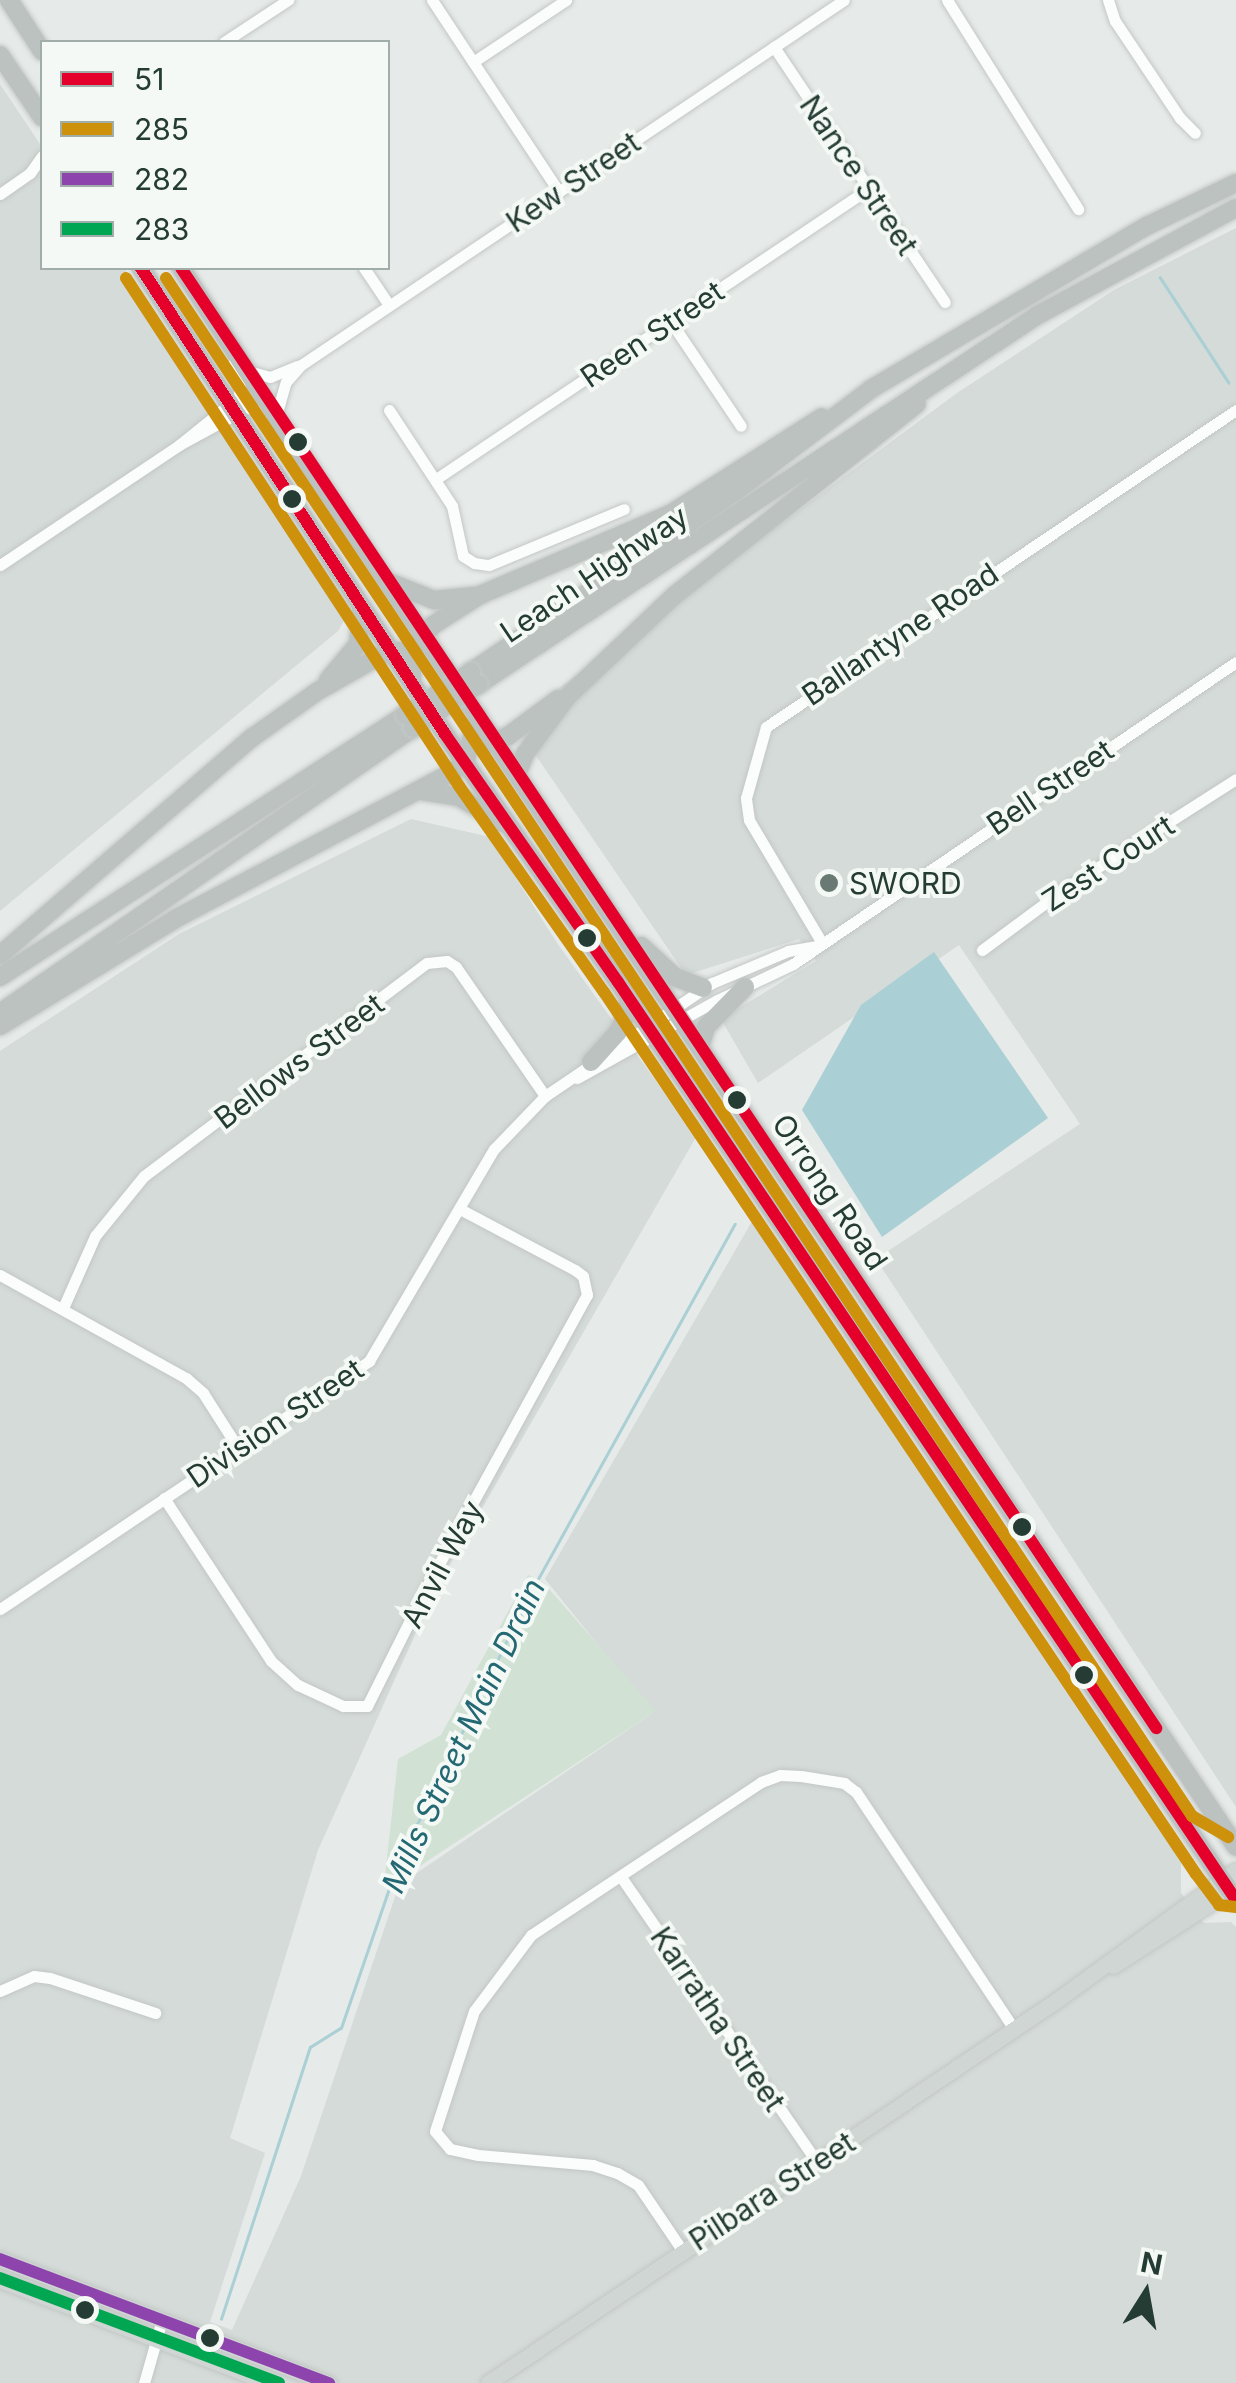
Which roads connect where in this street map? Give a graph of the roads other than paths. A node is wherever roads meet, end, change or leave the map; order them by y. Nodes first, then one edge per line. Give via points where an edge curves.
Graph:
1 (9, 0) edge
2 (288, 0) edge
3 (432, 0) edge
4 (566, 0) edge
5 (844, 0) edge
6 (947, 0) edge
7 (1108, 0) edge
8 (271, 5) edge
9 (227, 40) edge
10 (774, 47) junction
11 (40, 49) edge
12 (0, 55) edge
13 (473, 62) junction
14 (40, 114) edge
15 (1195, 132) dead end
16 (36, 172) edge
17 (1236, 183) edge
18 (868, 188) junction
19 (559, 192) junction
20 (0, 194) edge
21 (1236, 208) edge
22 (1078, 209) dead end
23 (142, 270) edge
24 (182, 270) edge
25 (365, 270) edge
26 (194, 288) junction
27 (945, 302) dead end
28 (389, 305) junction
29 (671, 322) junction
30 (1017, 328) junction
31 (301, 364) junction
32 (247, 371) junction
33 (872, 389) junction
34 (237, 407) junction
35 (389, 410) dead end
36 (1236, 410) edge
37 (276, 416) junction
38 (741, 426) dead end
39 (436, 479) junction
40 (624, 509) dead end
41 (0, 565) edge
42 (388, 582) junction
43 (480, 595) junction
44 (362, 606) junction
45 (423, 634) junction
46 (412, 650) junction
47 (391, 651) junction
48 (1236, 662) edge
49 (444, 664) junction
50 (475, 678) junction
51 (412, 684) junction
52 (580, 684) junction
53 (318, 691) junction
54 (478, 716) junction
55 (409, 722) junction
56 (496, 742) junction
57 (468, 754) junction
58 (517, 774) junction
59 (1236, 778) edge
60 (421, 791) junction
61 (508, 826) junction
62 (606, 910) junction
63 (819, 944) junction
64 (982, 950) dead end
65 (0, 955) edge
66 (0, 977) edge
67 (745, 987) junction
68 (704, 988) junction
69 (628, 997) junction
70 (0, 1013) edge
71 (676, 1013) junction
72 (0, 1026) edge
73 (651, 1031) junction
74 (700, 1047) junction
75 (591, 1062) junction
76 (562, 1085) junction
77 (544, 1096) junction
78 (460, 1209) junction
79 (0, 1275) edge
80 (63, 1308) junction
81 (238, 1448) junction
82 (164, 1498) junction
83 (0, 1609) edge
84 (1207, 1806) junction
85 (1236, 1822) edge
86 (1236, 1847) edge
87 (621, 1877) junction
88 (1232, 1886) edge
89 (0, 1991) edge
90 (155, 2012) dead end
91 (1014, 2029) junction
92 (816, 2161) junction
93 (682, 2250) junction
94 (0, 2259) edge
95 (0, 2280) edge
96 (167, 2322) junction
97 (160, 2342) junction
98 (145, 2380) edge
99 (270, 2383) edge
100 (328, 2383) edge
101 (488, 2383) edge

1 - 11 highway
2 - 8 street
3 - 13 street
4 - 13 street
5 - 10 street, Kew Street
6 - 22 street
7 - 15 street via 1136,53
8 - 9 street
10 - 18 street, Nance Street
10 - 19 street, Kew Street
12 - 14 highway
13 - 19 street
16 - 20 street
17 - 33 highway, Leach Highway via 1147,226
18 - 27 street, Nance Street
18 - 29 street, Reen Street
19 - 28 street, Kew Street
21 - 30 highway, Leach Highway
23 - 34 highway
24 - 26 highway, Orrong Road
25 - 28 street
26 - 32 highway, Orrong Road
26 - 34 street via 234,363
28 - 31 street, Kew Street
29 - 38 street
29 - 39 street, Reen Street
30 - 50 highway, Leach Highway
30 - 52 highway via 744,539
31 - 32 street, Kew Street via 270,376
31 - 37 street, Kew Street via 286,382
32 - 37 highway, Orrong Road
33 - 43 highway via 670,514
33 - 50 highway, Leach Highway
34 - 37 street
34 - 41 street
34 - 44 highway
35 - 39 street
36 - 63 street, Ballantyne Road via 766,727 746,798 749,820
37 - 42 highway, Orrong Road
39 - 40 street via 457,518 463,556 489,565
42 - 43 highway via 434,600
42 - 45 highway, Orrong Road
43 - 45 highway
44 - 47 highway
44 - 53 highway via 358,644
45 - 46 highway
45 - 49 highway, Orrong Road
46 - 47 highway
46 - 49 highway
46 - 51 highway
47 - 51 highway
47 - 53 highway
48 - 63 street, Bell Street via 965,844 886,905
49 - 54 highway, Orrong Road
50 - 55 highway, Leach Highway, bridge
51 - 57 highway
52 - 56 highway
52 - 58 highway via 524,754
53 - 65 highway via 252,737
54 - 56 highway, Orrong Road
54 - 57 highway
55 - 66 highway, Leach Highway
55 - 70 highway, Leach Highway
56 - 57 highway
56 - 58 highway, Orrong Road
57 - 60 highway
57 - 61 highway, Orrong Road
58 - 62 highway, Orrong Road
59 - 64 street, Zest Court
60 - 61 highway via 459,798
60 - 72 highway via 175,919
61 - 69 highway, Orrong Road
62 - 68 highway via 667,970
62 - 71 highway, Orrong Road
63 - 67 street, Bell Street
63 - 68 street, Bell Street
67 - 71 street, Bell Street
67 - 74 highway via 706,1027
68 - 71 street, Bell Street
69 - 73 highway, Orrong Road
69 - 75 highway via 618,1032
71 - 73 street
71 - 74 highway, Orrong Road
73 - 75 street, Division Street
73 - 76 street, Division Street
73 - 88 highway, Orrong Road
74 - 84 highway, Orrong Road
75 - 76 street, Division Street
76 - 77 street, Division Street
77 - 78 street, Division Street via 494,1149
77 - 80 street, Bellows Street via 456,967 439,960 428,964 144,1176 95,1236
78 - 81 street, Division Street via 369,1361
78 - 82 street, Anvil Way via 575,1270 587,1294 367,1706 343,1706 298,1685 270,1661
79 - 80 street
80 - 81 street via 186,1378 204,1393
81 - 82 street, Division Street
82 - 83 street, Division Street
84 - 85 highway
84 - 86 highway, Orrong Road
87 - 91 street via 761,1782 780,1775 844,1783
87 - 92 street, Karratha Street
87 - 93 street via 532,1935 496,1978 474,2011 435,2131 450,2148 478,2156 617,2173 638,2185
88 - 91 main road, Pilbara Street
89 - 90 street via 34,1976 50,1978
91 - 92 main road, Pilbara Street
92 - 93 main road, Pilbara Street
93 - 101 main road, Pilbara Street
94 - 96 main road
95 - 97 main road
96 - 97 street
96 - 100 main road
97 - 98 street
97 - 99 main road

